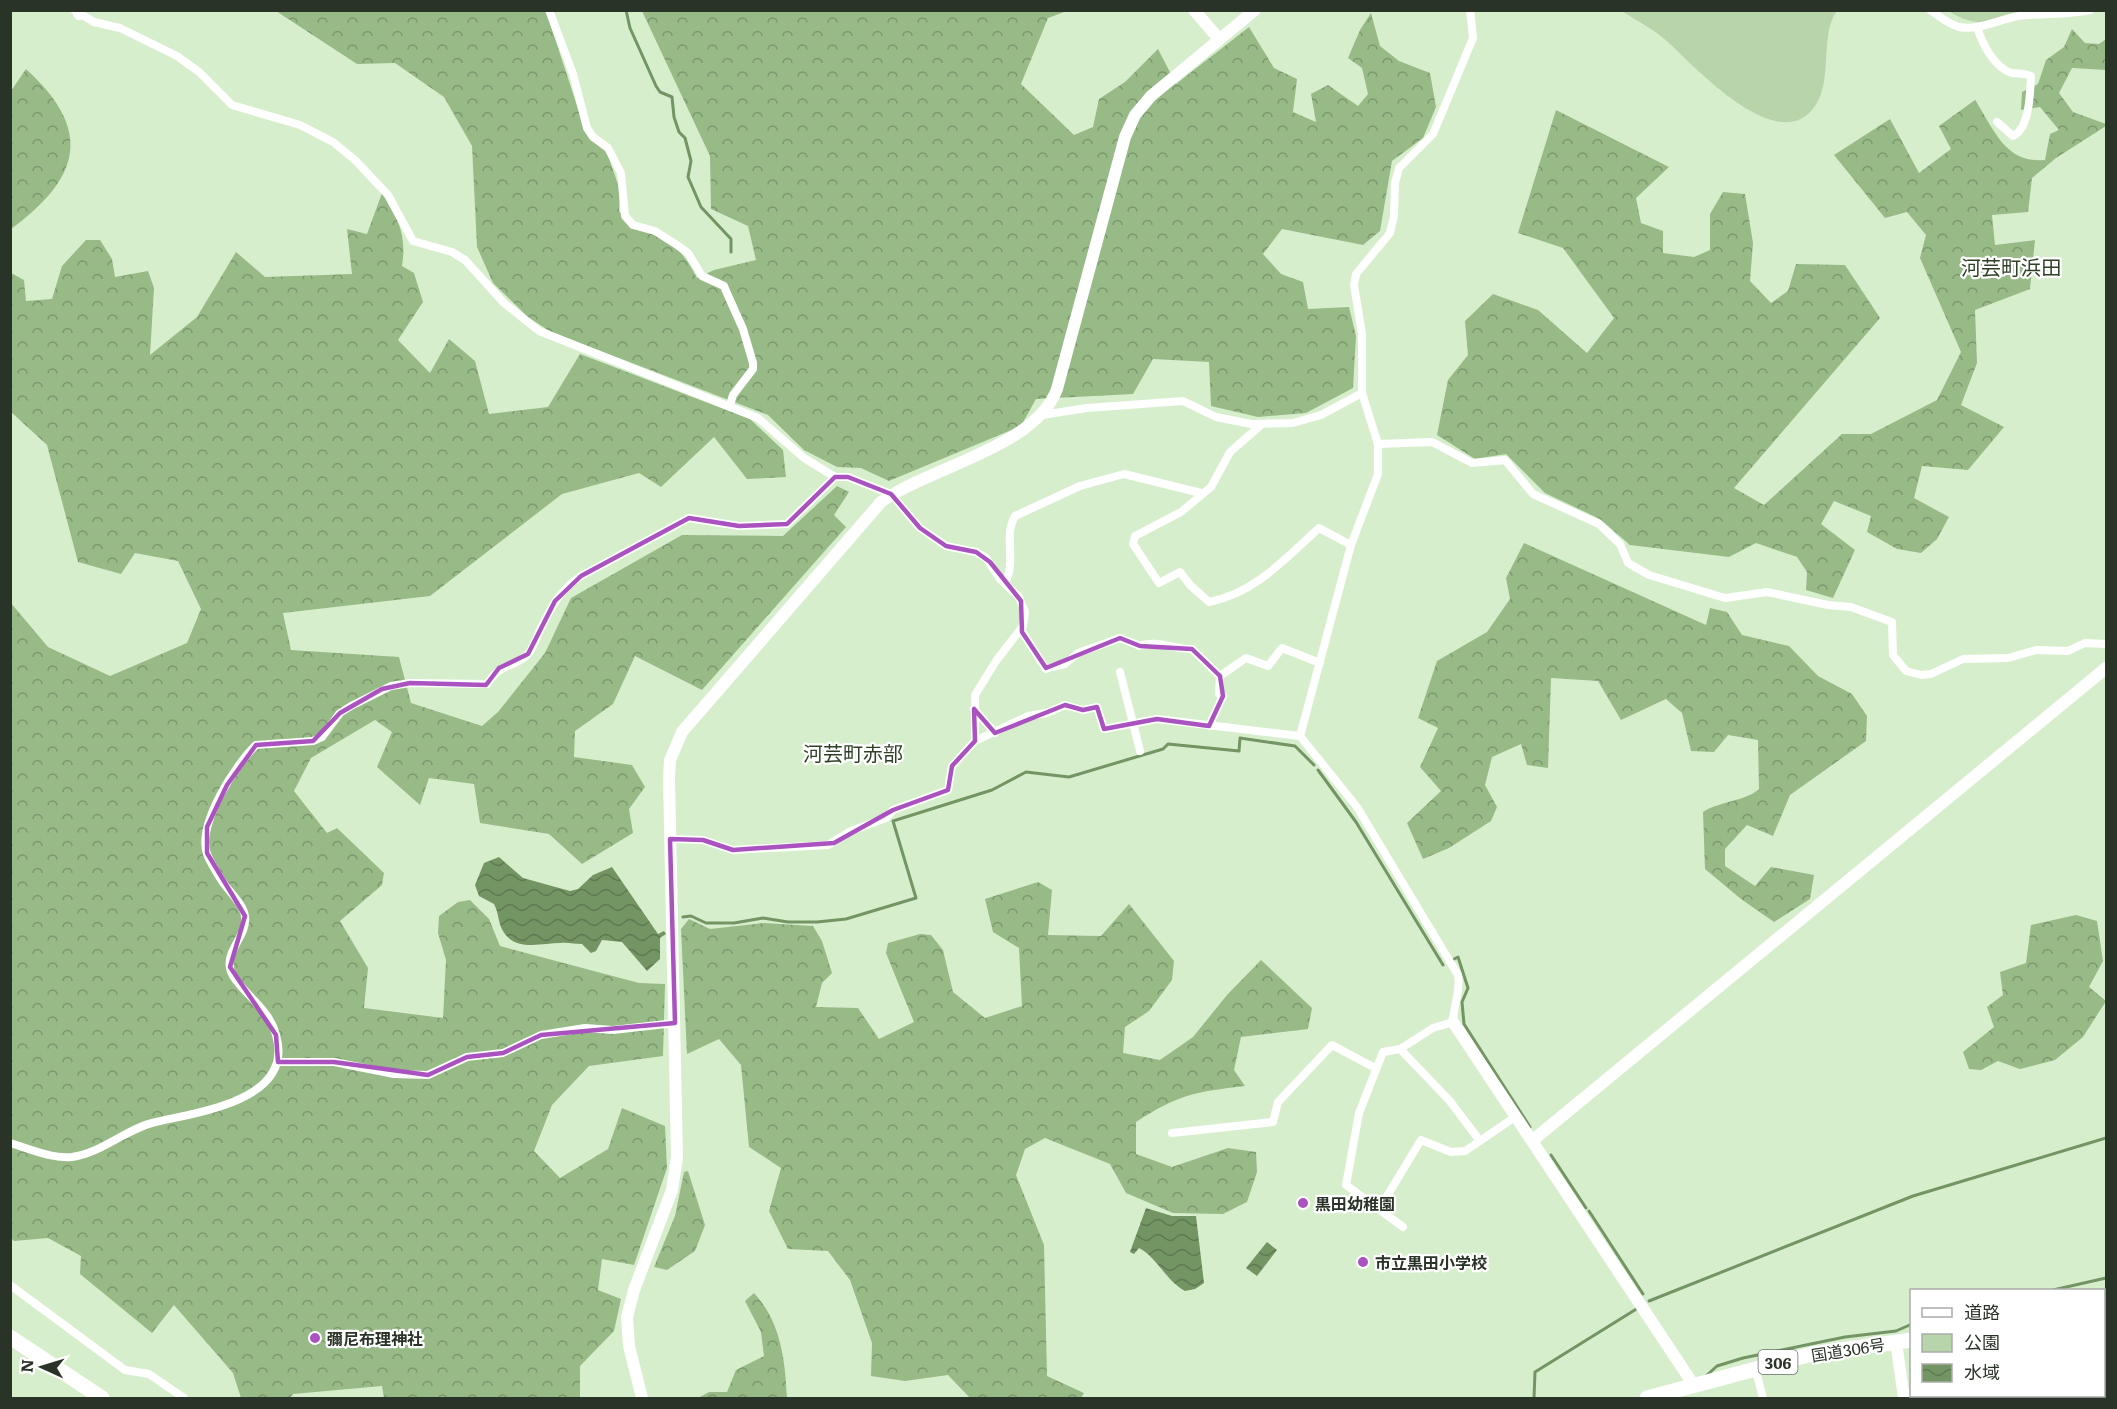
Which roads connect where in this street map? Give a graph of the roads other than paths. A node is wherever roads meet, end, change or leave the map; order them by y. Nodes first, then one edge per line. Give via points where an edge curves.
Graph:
1 (549, 10) edge
2 (1194, 10) edge
3 (1255, 10) edge
4 (1470, 10) edge
5 (1930, 10) edge
6 (2090, 10) edge
7 (77, 12) edge
8 (1977, 27) junction
9 (1219, 39) junction
10 (1998, 122) dead end
11 (1362, 393) junction
12 (730, 405) junction
13 (1042, 415) junction
14 (1261, 425) junction
15 (1378, 444) junction
16 (835, 477) junction
17 (1201, 493) junction
18 (891, 494) junction
19 (1351, 545) junction
20 (1005, 583) junction
21 (1021, 630) junction
22 (2106, 644) edge
23 (1320, 663) junction
24 (2106, 668) edge
25 (1120, 672) dead end
26 (1220, 676) junction
27 (974, 709) junction
28 (1134, 722) junction
29 (1209, 726) junction
30 (995, 733) junction
31 (1300, 736) junction
32 (975, 741) junction
33 (1140, 751) dead end
34 (670, 839) junction
35 (1454, 1022) junction
36 (675, 1023) junction
37 (1400, 1049) junction
38 (278, 1062) junction
39 (1375, 1068) junction
40 (1515, 1118) junction
41 (1173, 1133) dead end
42 (1533, 1140) junction
43 (1480, 1141) junction
44 (10, 1143) edge
45 (1376, 1206) junction
46 (1403, 1227) dead end
47 (10, 1285) edge
48 (10, 1337) edge
49 (1910, 1340) edge
50 (1896, 1342) junction
51 (1755, 1368) junction
52 (1693, 1384) junction
53 (102, 1398) edge
54 (184, 1398) edge
55 (642, 1398) edge
56 (1647, 1398) edge
57 (1763, 1398) edge
58 (1904, 1398) edge

1 - 12 street via 573,74 587,128 608,148 621,173 625,216 633,225 655,231 677,245 688,253 702,276 724,286 753,363
2 - 9 street
3 - 9 street
4 - 11 street via 1473,38 1433,134 1400,168 1390,233 1356,274
5 - 8 street via 1956,26
6 - 8 street via 2020,16
7 - 12 street via 177,56 232,105 309,128 333,142 388,195 413,241 452,252 465,260 504,303 539,331
8 - 10 street via 1981,41 1999,66 2011,73 2031,76 2030,108 2018,134 2013,136
9 - 13 street via 1151,96 1130,126 1057,389
11 - 14 street via 1311,420
11 - 15 street
12 - 16 street via 758,418 804,458
13 - 14 street via 1183,401 1216,417
13 - 18 street via 1012,437
14 - 17 street via 1230,452 1214,483
15 - 19 street via 1378,474
15 - 22 street via 1432,442 1472,463 1505,460 1538,498 1599,524 1620,544 1630,565 1668,583 1725,598 1767,592 1828,606 1851,607 1892,622 1893,655 1915,675 1931,674 1963,659 2008,658 2036,650 2068,651 2085,643
16 - 18 street via 848,477
16 - 38 street via 787,524 731,525 689,518 581,576 555,601 528,654 499,668 487,684 391,686 340,713 322,736 313,741 261,743 246,755 210,819 207,853 245,916 230,956 230,967 233,976 264,1011 276,1035
17 - 19 street via 1181,512 1138,533 1133,544 1159,583 1180,572 1209,602 1245,590 1319,528
17 - 20 street via 1124,474 1080,486 1013,518 1012,566
18 - 20 street via 920,528 946,546 986,558
18 - 34 street via 682,732 670,760
19 - 23 street
20 - 21 street via 1023,606
21 - 26 street via 1046,669 1120,638 1140,646 1192,649
21 - 27 street via 981,684
23 - 26 street via 1282,648 1268,666 1246,658
23 - 31 street
24 - 42 street
25 - 28 street
26 - 29 street via 1222,696
27 - 30 street
27 - 32 street
28 - 29 street via 1157,719
28 - 30 street via 1104,729 1097,707 1083,710 1065,705 1028,716
28 - 33 street
29 - 31 street
30 - 32 street
31 - 35 street via 1357,807 1454,967 1460,984
32 - 34 street via 952,766 948,790 893,810 886,818 828,845 733,850 703,840
34 - 36 street
35 - 37 street via 1433,1028
35 - 40 street
36 - 38 street via 613,1030 585,1028 541,1035 503,1053 467,1057 428,1075 394,1074 334,1062
36 - 55 street via 675,1176 627,1317 629,1346
37 - 39 street via 1383,1052
37 - 43 street via 1449,1100
38 - 44 street via 262,1086 238,1101 151,1123 82,1154 52,1156
39 - 41 street via 1332,1045 1278,1102 1273,1122
39 - 45 street via 1359,1113 1347,1185
40 - 42 street
40 - 43 street
42 - 52 street
43 - 45 street via 1456,1153 1421,1140 1387,1196
45 - 46 street
47 - 54 street via 125,1370 154,1377
48 - 53 highway
49 - 50 highway, 国道306号 / 306
50 - 51 highway, 国道306号 / 306 via 1846,1348
50 - 58 street
51 - 52 highway, 国道306号 / 306
51 - 57 street
52 - 56 highway, 国道306号 / 306

